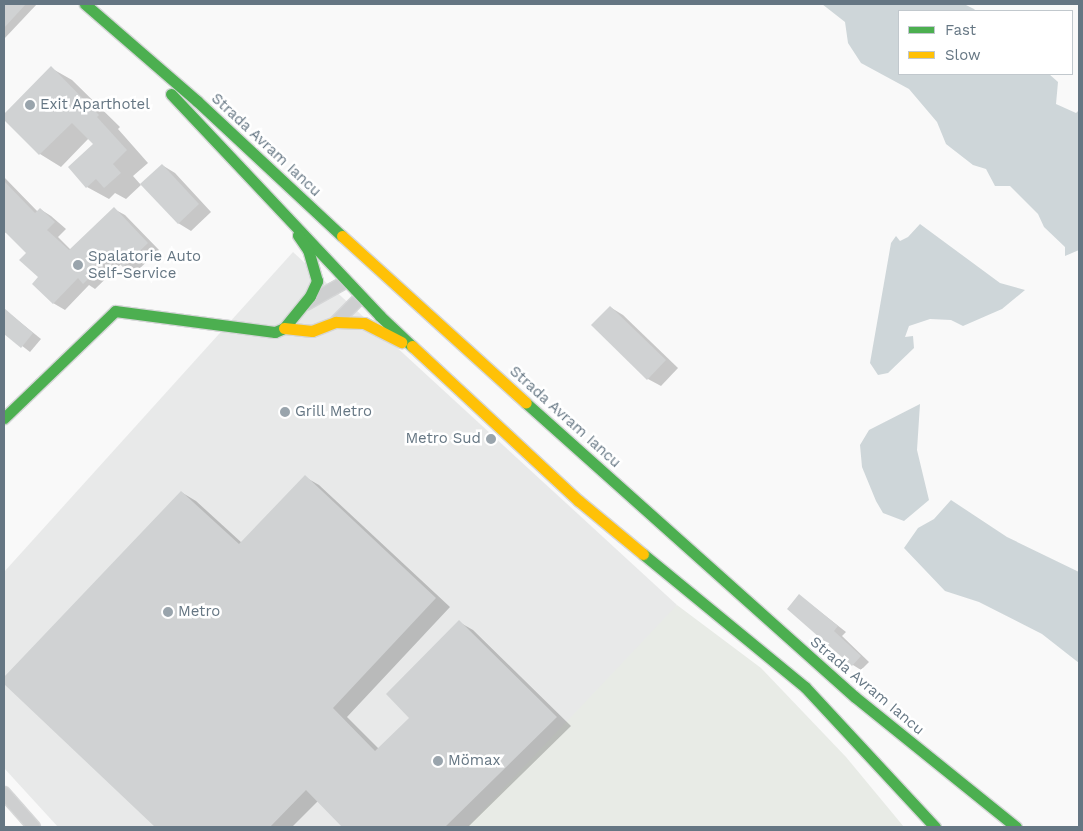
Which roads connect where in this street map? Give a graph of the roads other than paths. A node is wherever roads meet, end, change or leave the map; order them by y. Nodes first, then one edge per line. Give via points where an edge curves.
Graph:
1 (85, 4) edge
2 (102, 20) junction
3 (287, 217) junction
4 (345, 282) junction
5 (361, 297) junction
6 (299, 308) junction
7 (336, 322) junction
8 (284, 328) junction
9 (418, 352) junction
10 (4, 418) edge
11 (971, 791) junction
12 (4, 793) edge
13 (34, 827) edge
14 (935, 827) edge
15 (1002, 827) edge
16 (1016, 827) edge

1 - 2 main road, Strada Avram Iancu
2 - 3 main road, Strada Avram Iancu
2 - 11 main road, Strada Avram Iancu via 197,101 703,564 855,697
3 - 4 main road, Strada Avram Iancu
3 - 6 main road via 308,250 317,281
4 - 5 main road, Strada Avram Iancu
4 - 6 street
5 - 7 street
5 - 9 main road, Strada Avram Iancu
6 - 8 main road
7 - 8 main road via 312,331
7 - 9 main road via 375,326
8 - 10 main road via 275,332 116,311
9 - 14 main road, Strada Avram Iancu via 579,501 805,687
11 - 15 main road
11 - 16 main road, Strada Avram Iancu
12 - 13 street

